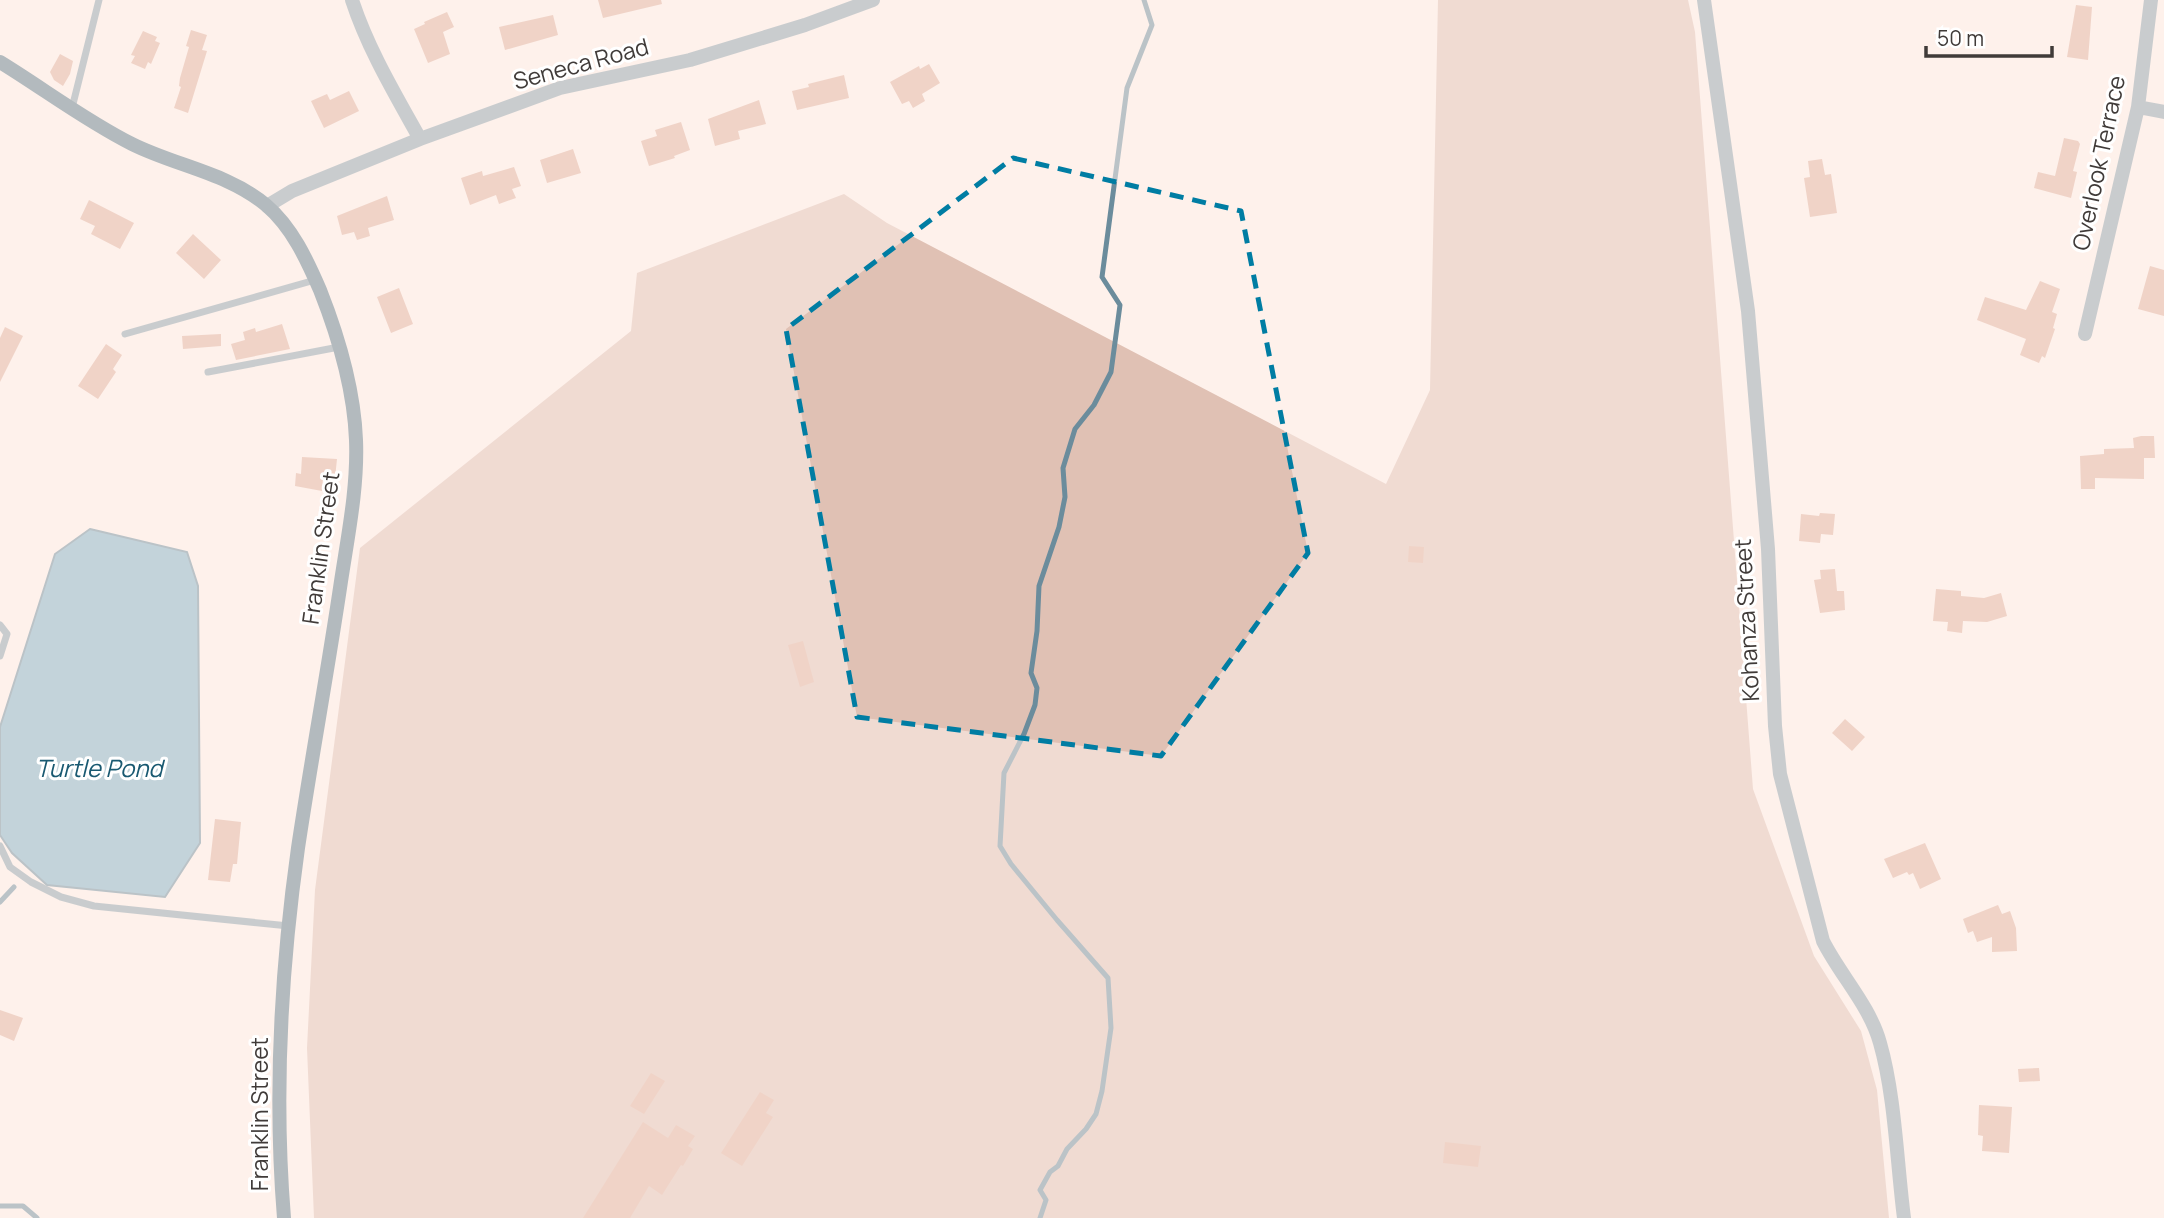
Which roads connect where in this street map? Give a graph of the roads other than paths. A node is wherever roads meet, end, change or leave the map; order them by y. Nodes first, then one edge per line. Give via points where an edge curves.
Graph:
1 (99, 0) edge
2 (352, 0) edge
3 (873, 0) edge
4 (1704, 0) edge
5 (2151, 0) edge
6 (0, 62) edge
7 (2138, 107) junction
8 (72, 108) junction
9 (2164, 112) edge
10 (420, 139) junction
11 (267, 206) junction
12 (316, 280) junction
13 (125, 334) dead end
14 (2085, 334) dead end
15 (339, 347) junction
16 (208, 372) dead end
17 (0, 625) edge
18 (0, 656) edge
19 (0, 846) edge
20 (289, 926) junction
21 (284, 1218) edge
22 (1904, 1218) edge

1 - 8 lane
2 - 10 street
3 - 10 street, Seneca Road via 690,60 560,88
4 - 22 street, Kohanza Street via 1747,302 1768,549 1780,774 1823,941 1867,1011 1880,1042
5 - 7 street, Overlook Terrace
6 - 8 main road, Franklin Street
7 - 9 street
7 - 14 street, Overlook Terrace
8 - 11 main road, Franklin Street via 131,144 233,184
10 - 11 street, Seneca Road via 292,191
11 - 12 main road, Franklin Street via 294,238
12 - 13 lane
12 - 15 main road, Franklin Street
15 - 16 lane
15 - 20 main road, Franklin Street via 351,392 355,473
17 - 18 lane via 7,634
19 - 20 lane via 10,867 61,897 94,906
20 - 21 main road, Franklin Street via 280,1111

